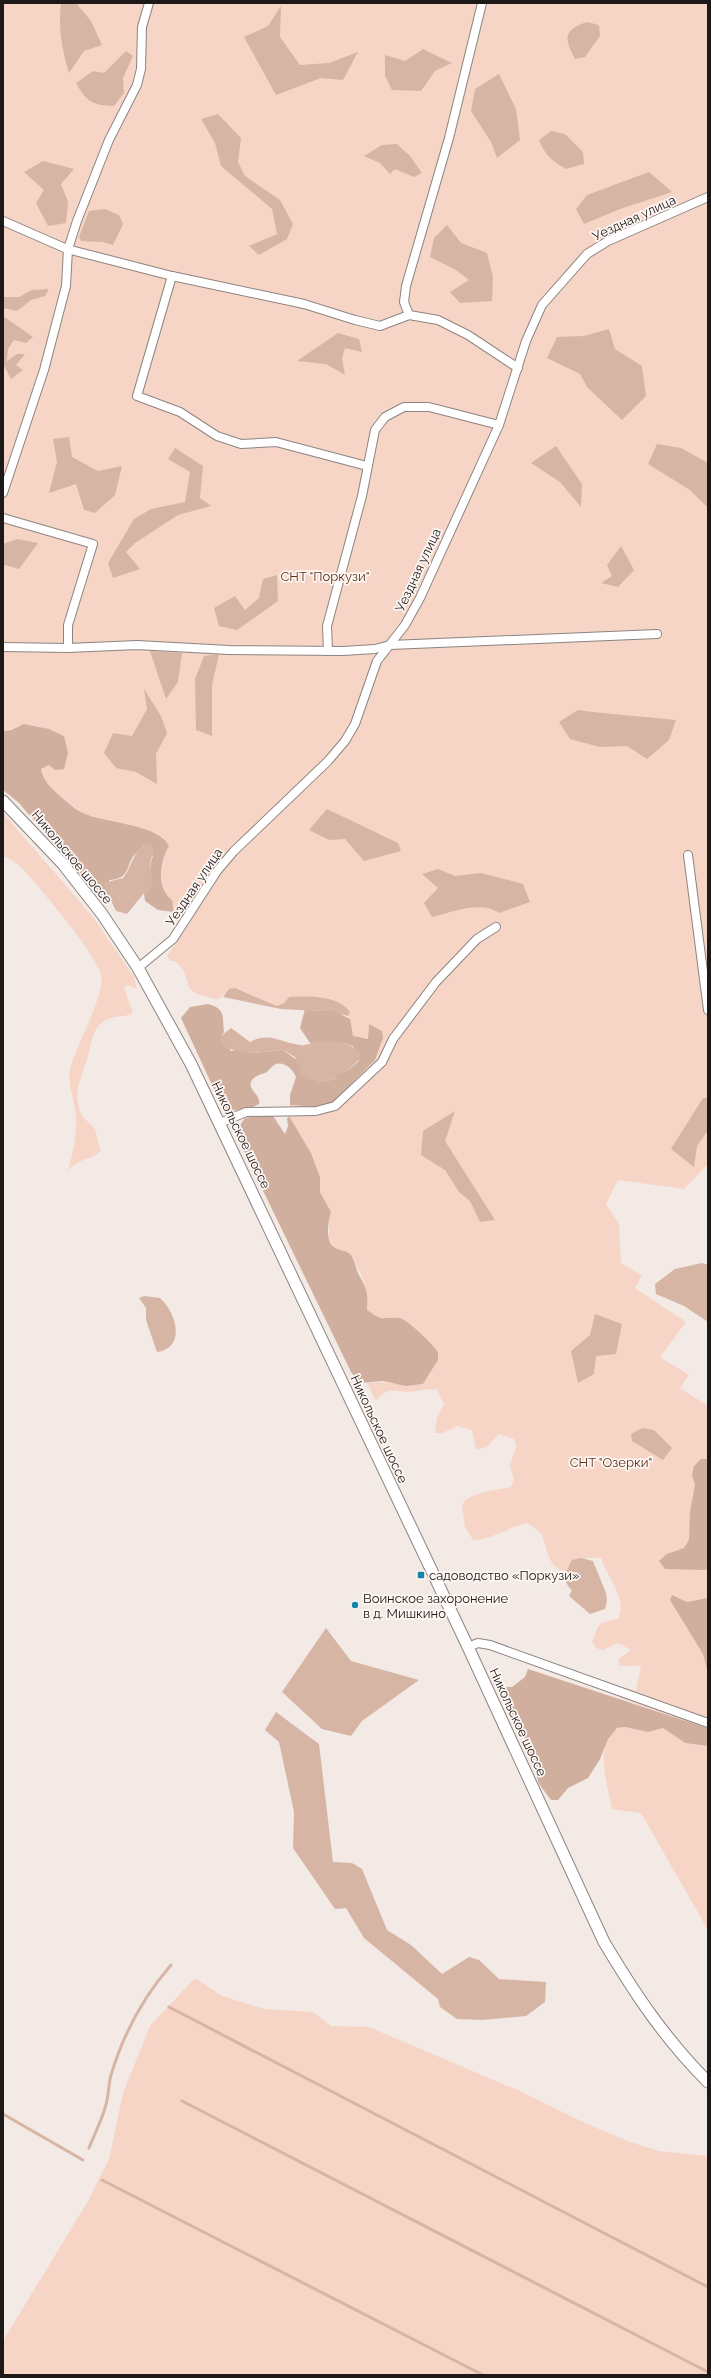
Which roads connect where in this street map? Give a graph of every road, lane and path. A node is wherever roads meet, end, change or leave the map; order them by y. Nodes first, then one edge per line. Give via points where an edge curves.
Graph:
1 (149, 3) edge
2 (482, 3) edge
3 (708, 197) edge
4 (3, 221) edge
5 (68, 249) junction
6 (172, 276) junction
7 (409, 315) junction
8 (518, 368) junction
9 (498, 425) junction
10 (367, 466) junction
11 (3, 493) edge
12 (3, 518) edge
13 (657, 634) dead end
14 (390, 645) junction
15 (3, 647) edge
16 (68, 648) junction
17 (328, 651) junction
18 (3, 801) edge
19 (688, 855) dead end
20 (496, 927) dead end
21 (138, 968) junction
22 (708, 1010) edge
23 (220, 1123) junction
24 (468, 1647) junction
25 (708, 1723) edge
26 (708, 2082) edge

1 - 5 street via 142,27 141,69 137,85 107,147
2 - 7 street via 449,138 406,286 404,302
3 - 8 street, Уездная улица via 608,241 587,254 542,305 526,341
4 - 5 street
5 - 6 street
5 - 11 street via 66,286 44,370
6 - 7 street via 304,304 380,326
6 - 10 street via 137,396 180,412 217,436 241,444 276,442
7 - 8 street via 438,320 468,335
8 - 9 street, Уездная улица
9 - 10 street via 429,407 404,407 385,417 375,430
9 - 14 street, Уездная улица via 420,598
10 - 17 street via 362,496 327,626
12 - 16 street via 93,544 68,625
13 - 14 street
14 - 17 street via 375,649
14 - 21 street, Уездная улица via 377,662 355,724 345,741 328,761 234,850 217,871 173,939
15 - 16 street
16 - 17 street via 137,645 229,650
18 - 21 main road, Никольское шоссе via 63,864 102,914
19 - 22 street
20 - 23 street via 477,939 436,982 393,1039 382,1062 335,1106 316,1111 246,1112
21 - 23 main road, Никольское шоссе
23 - 24 main road, Никольское шоссе via 385,1477
24 - 25 street via 478,1643 490,1645
24 - 26 main road, Никольское шоссе via 604,1942 656,2023

